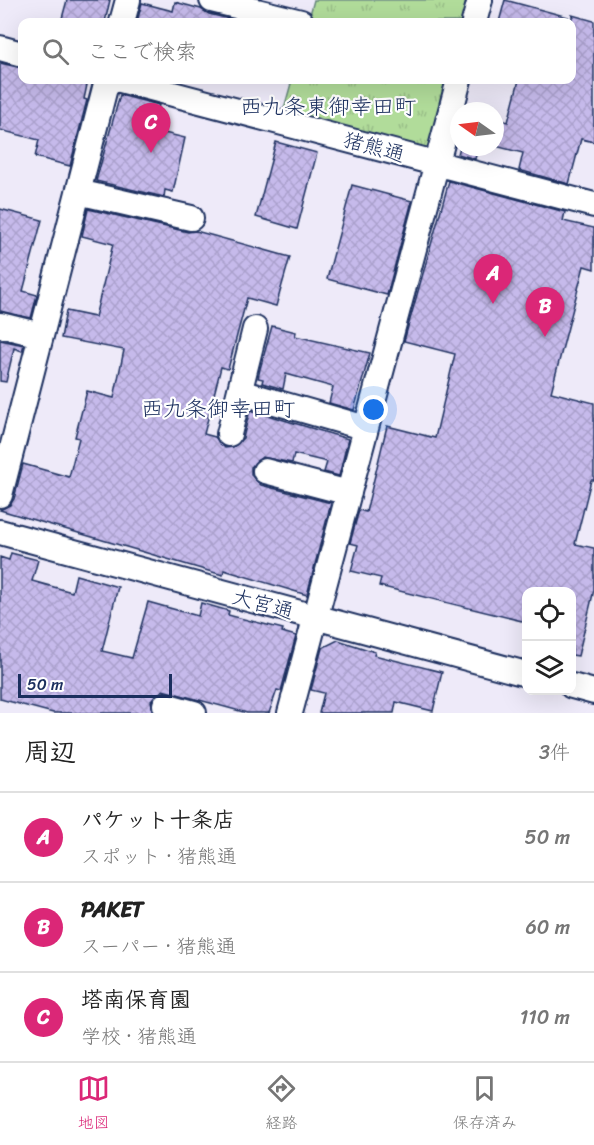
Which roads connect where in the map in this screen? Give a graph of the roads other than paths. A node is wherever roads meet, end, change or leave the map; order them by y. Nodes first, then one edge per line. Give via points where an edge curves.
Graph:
1 (128, 0) edge
2 (212, 0) edge
3 (480, 0) edge
4 (123, 18) edge
5 (285, 18) edge
6 (475, 18) edge
7 (0, 48) edge
8 (18, 53) edge
9 (106, 84) edge
10 (135, 84) edge
11 (458, 84) edge
12 (437, 164) junction
13 (78, 192) junction
14 (594, 205) edge
15 (191, 218) dead end
16 (0, 325) edge
17 (255, 328) dead end
18 (41, 335) junction
19 (240, 392) junction
20 (366, 428) junction
21 (230, 434) dead end
22 (265, 471) dead end
23 (349, 493) junction
24 (0, 495) edge
25 (0, 531) edge
26 (315, 619) junction
27 (522, 674) edge
28 (576, 687) edge
29 (594, 692) edge
30 (165, 705) dead end
31 (194, 713) edge
32 (290, 713) edge

1 - 4 street
2 - 5 street
3 - 6 street
7 - 8 street
9 - 13 street
10 - 12 street, 猪熊通
11 - 12 street
12 - 14 street, 猪熊通
12 - 20 street
13 - 15 street
13 - 18 street
16 - 18 street
17 - 19 street
18 - 24 street
19 - 20 street
19 - 21 street
20 - 23 street
22 - 23 street
23 - 26 street
25 - 26 street, 大宮通
26 - 27 street, 大宮通
26 - 32 street
28 - 29 street
30 - 31 street

